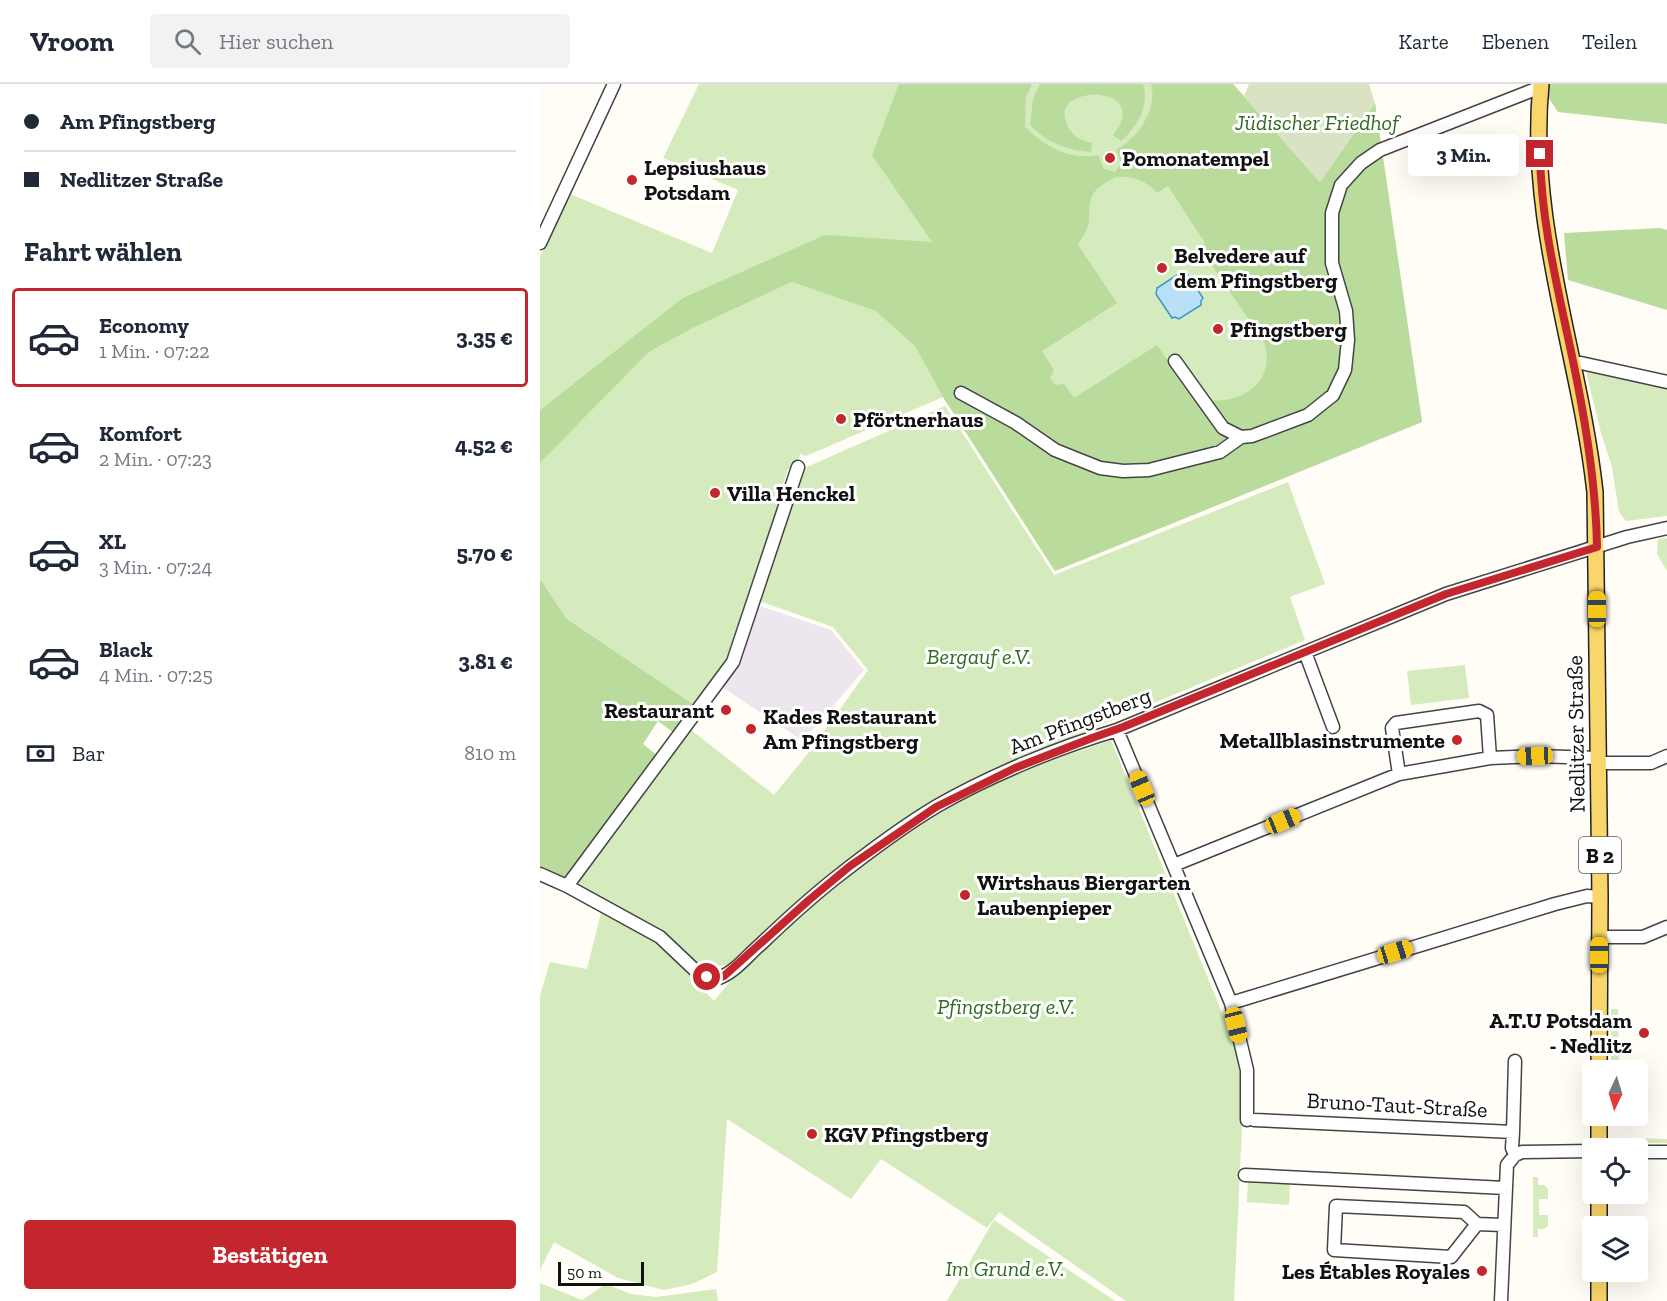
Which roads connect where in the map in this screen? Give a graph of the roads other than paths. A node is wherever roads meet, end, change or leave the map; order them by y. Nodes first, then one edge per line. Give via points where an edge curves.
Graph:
1 (614, 84) edge
2 (1541, 85) edge
3 (540, 243) edge
4 (1175, 361) dead end
5 (1573, 363) junction
6 (1667, 382) edge
7 (961, 393) dead end
8 (1241, 437) junction
9 (798, 467) dead end
10 (1667, 528) edge
11 (1597, 547) junction
12 (1305, 652) junction
13 (1333, 727) dead end
14 (1117, 730) junction
15 (1667, 756) edge
16 (1490, 758) junction
17 (1599, 760) junction
18 (1399, 774) junction
19 (1174, 865) junction
20 (540, 874) edge
21 (567, 886) junction
22 (1600, 897) junction
23 (1667, 927) edge
24 (1599, 937) junction
25 (1231, 1003) junction
26 (1599, 1060) edge
27 (1515, 1061) dead end
28 (1513, 1131) junction
29 (1582, 1151) edge
30 (1648, 1152) edge
31 (1667, 1152) edge
32 (1515, 1155) junction
33 (1245, 1175) dead end
34 (1505, 1188) junction
35 (1477, 1224) junction
36 (1503, 1226) junction
37 (1599, 1282) edge
38 (1501, 1301) edge
39 (1599, 1301) edge

1 - 3 street
2 - 5 main road, Nedlitzer Straße / B 2 via 1540,172 1552,263
2 - 8 street via 1380,150 1361,163 1341,185 1332,213 1332,262 1346,311 1345,370 1333,395 1308,415
4 - 8 street via 1223,428
5 - 6 street
5 - 11 main road, Nedlitzer Straße / B 2 via 1593,470
7 - 8 street via 1055,450 1100,468 1149,470 1220,452
9 - 21 street via 733,662
10 - 11 street, Am Pfingstberg
11 - 12 street, Am Pfingstberg via 1446,594
11 - 17 main road, Nedlitzer Straße / B 2
12 - 13 street
12 - 14 street, Am Pfingstberg
14 - 19 street
14 - 21 street, Am Pfingstberg via 1015,768 936,807 850,866 719,978 698,973 660,937
15 - 17 street via 1651,763
16 - 17 street
16 - 18 street
16 - 18 street via 1486,715 1479,711 1396,723 1392,728
17 - 22 main road, Nedlitzer Straße / B 2
18 - 19 street
19 - 25 street
20 - 21 street, Am Pfingstberg
22 - 24 main road, Nedlitzer Straße / B 2
22 - 25 street via 1555,904
23 - 24 street via 1643,937
24 - 26 main road, Nedlitzer Straße / B 2
25 - 28 street, Bruno-Taut-Straße via 1247,1070 1251,1120
27 - 28 street
28 - 32 street, Bruno-Taut-Straße
29 - 32 street
30 - 31 street
32 - 34 street via 1507,1165
33 - 34 street
34 - 36 street
35 - 35 street via 1464,1212 1336,1206 1334,1250 1451,1257
35 - 36 street
36 - 38 street
37 - 39 main road

